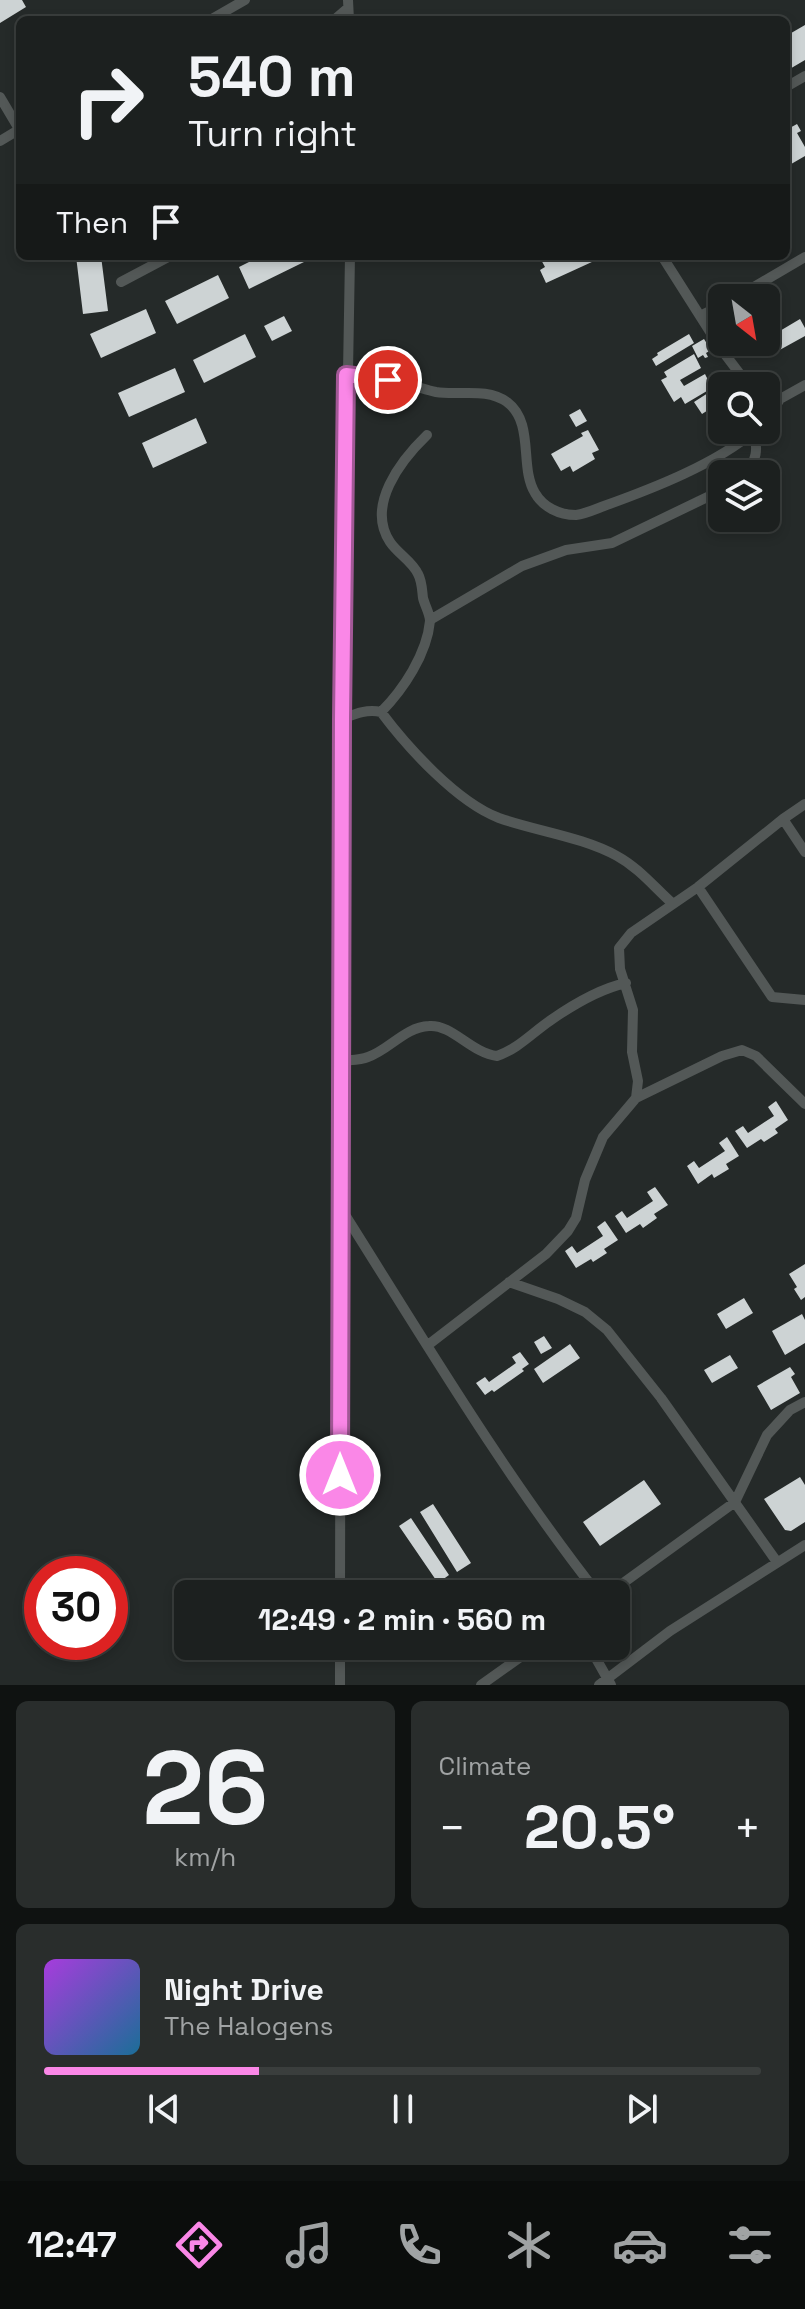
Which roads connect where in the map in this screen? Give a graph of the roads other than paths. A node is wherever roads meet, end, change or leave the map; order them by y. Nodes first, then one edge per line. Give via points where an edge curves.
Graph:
1 (245, 0) edge
2 (217, 16) edge
3 (0, 97) edge
4 (16, 123) edge
5 (805, 257) edge
6 (162, 260) edge
7 (350, 260) edge
8 (665, 260) edge
9 (121, 282) dead end
10 (759, 284) edge
11 (708, 312) edge
12 (700, 316) junction
13 (739, 372) edge
14 (346, 375) junction
15 (805, 385) edge
16 (780, 399) edge
17 (427, 435) dead end
18 (737, 444) edge
19 (708, 497) edge
20 (430, 620) junction
21 (381, 712) junction
22 (342, 719) junction
23 (805, 804) edge
24 (783, 819) junction
25 (805, 852) edge
26 (698, 887) junction
27 (673, 904) junction
28 (626, 983) junction
29 (805, 1000) edge
30 (343, 1061) junction
31 (636, 1098) junction
32 (805, 1104) edge
33 (340, 1208) junction
34 (509, 1282) junction
35 (428, 1345) junction
36 (805, 1402) edge
37 (735, 1502) junction
38 (805, 1545) edge
39 (777, 1562) junction
40 (340, 1580) edge
41 (588, 1580) edge
42 (627, 1580) edge
43 (340, 1660) edge
44 (516, 1660) edge
45 (595, 1660) edge
46 (606, 1683) edge
47 (340, 1685) edge
48 (481, 1685) edge

1 - 2 street
3 - 4 street
5 - 10 street
6 - 9 street
7 - 14 street
8 - 12 street
11 - 12 street
12 - 13 street
14 - 18 street via 504,400 520,420 533,491 547,507 562,513 578,515 632,496
14 - 22 street
15 - 16 street
17 - 20 street via 412,449 386,492 380,521 389,541 419,576
19 - 20 street via 612,543 566,550 522,566
20 - 21 street via 410,673
21 - 22 street
21 - 27 street via 412,753 475,805 497,817 612,853 638,869
22 - 30 street
23 - 24 street
24 - 25 street
24 - 26 street
26 - 27 street
26 - 29 street via 772,997
27 - 28 street via 631,933 619,948
28 - 30 street via 590,996 497,1056 470,1047 439,1026 429,1026 367,1057
28 - 31 street via 633,1010
30 - 33 street
31 - 32 street via 742,1050 756,1056
31 - 34 street via 603,1137 568,1231
33 - 35 street
33 - 40 street
34 - 35 street
34 - 37 street via 585,1312 607,1330
35 - 41 street via 522,1491
36 - 37 street via 767,1435
37 - 39 street
37 - 42 street
38 - 39 street
39 - 46 street via 670,1631
43 - 47 street
44 - 48 street
45 - 46 street

